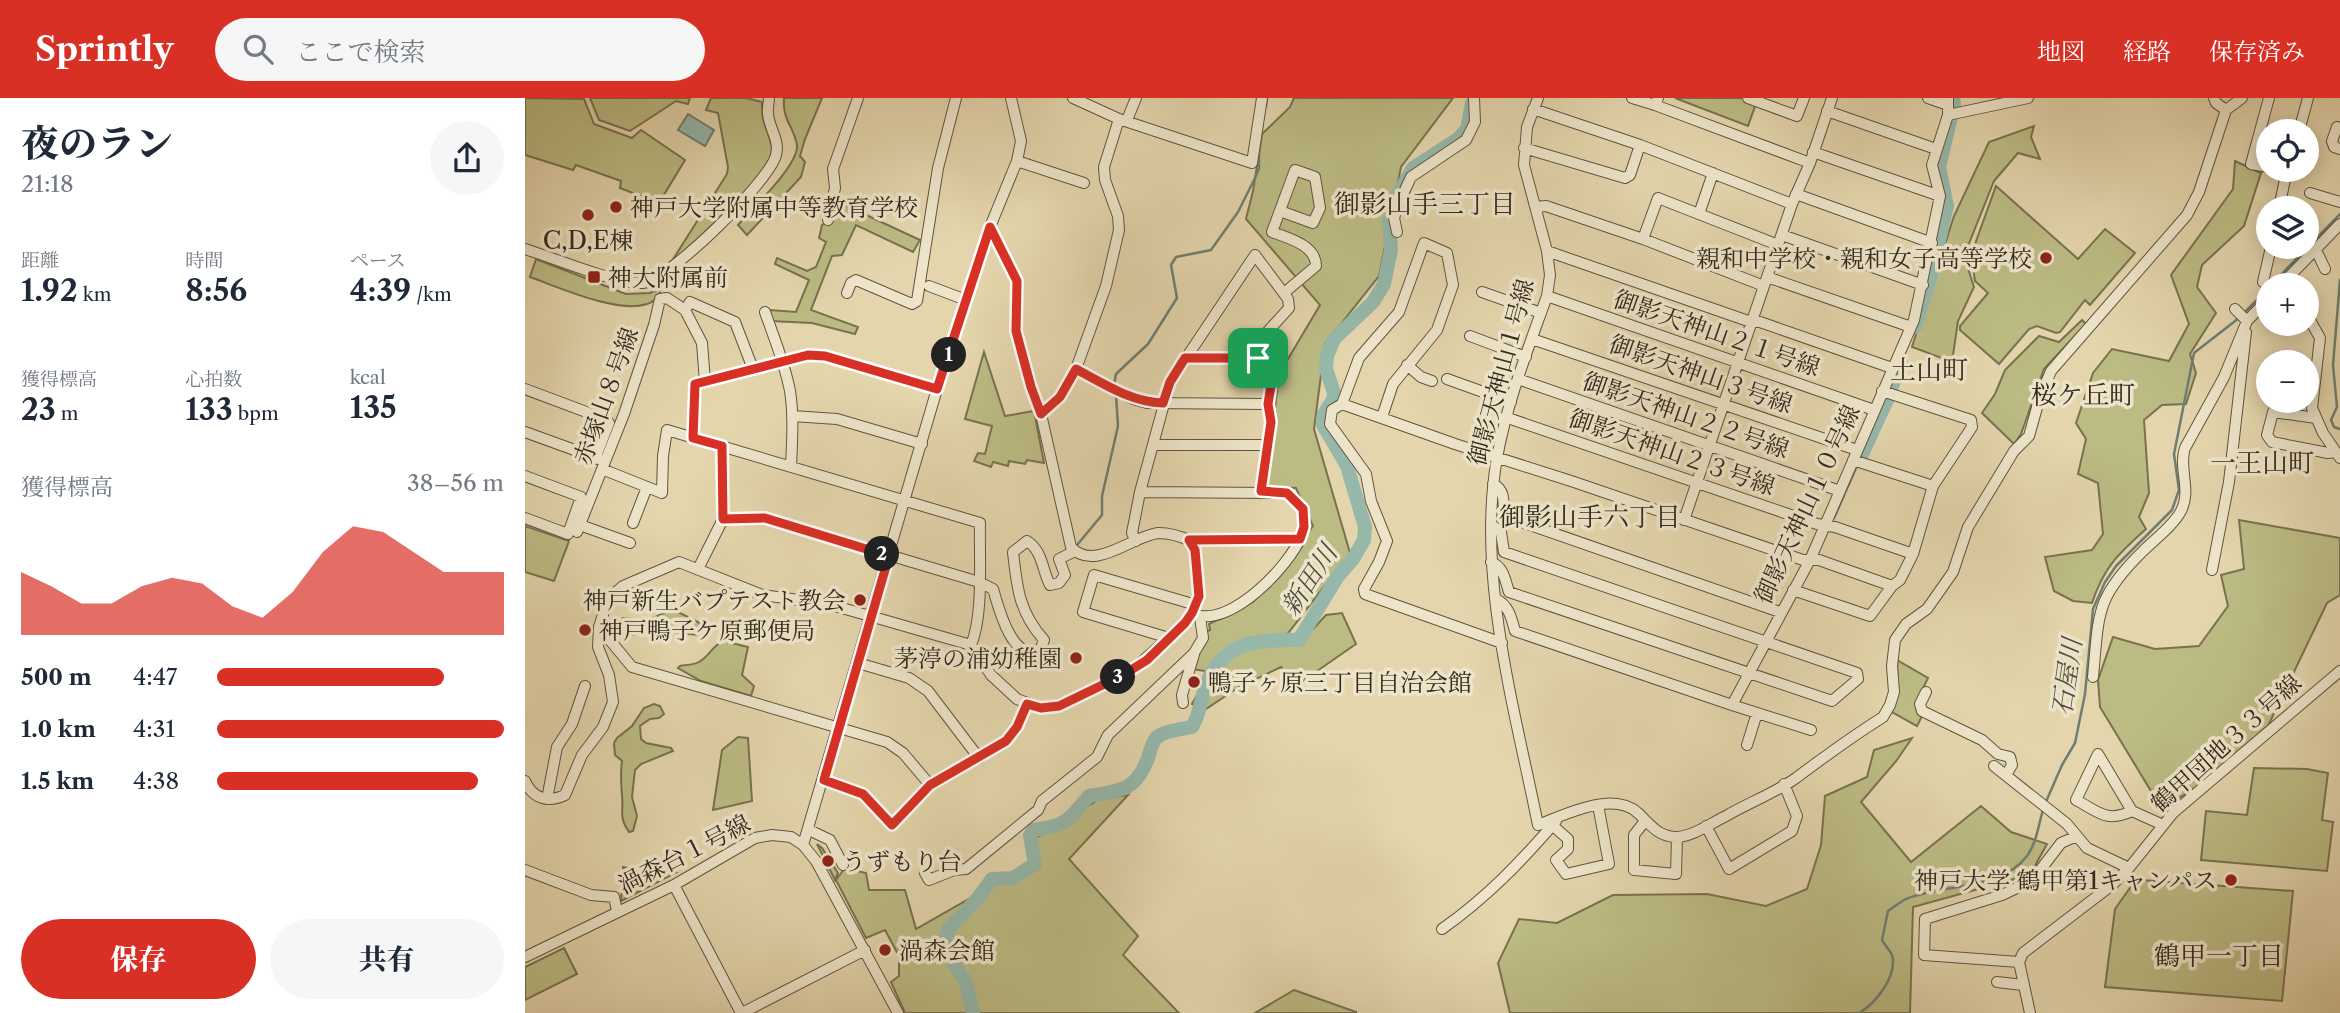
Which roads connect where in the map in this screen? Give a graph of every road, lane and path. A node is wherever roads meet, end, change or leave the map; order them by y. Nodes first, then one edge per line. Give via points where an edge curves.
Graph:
1 (769, 98) edge
2 (858, 98) edge
3 (956, 98) edge
4 (1011, 98) edge
5 (1073, 98) edge
6 (1136, 98) edge
7 (1262, 98) edge
8 (1474, 98) edge
9 (1538, 98) edge
10 (1632, 98) edge
11 (1748, 98) edge
12 (1804, 98) edge
13 (1832, 98) edge
14 (1929, 98) edge
15 (2028, 98) edge
16 (2214, 98) edge
17 (2242, 98) edge
18 (2269, 98) edge
19 (2308, 98) edge
20 (2009, 100) edge
21 (1656, 102) edge
22 (1533, 109) junction
23 (1950, 109) edge
24 (2226, 110) junction
25 (1827, 111) junction
26 (2263, 119) edge
27 (2302, 119) edge
28 (1123, 120) junction
29 (2337, 127) dead end
30 (1640, 145) junction
31 (2256, 146) edge
32 (1524, 148) junction
33 (1935, 149) junction
34 (2340, 149) edge
35 (1811, 158) junction
36 (1017, 161) junction
37 (2256, 165) edge
38 (1713, 173) junction
39 (1084, 183) dead end
40 (2310, 193) dead end
41 (1940, 196) junction
42 (1794, 199) junction
43 (2340, 202) edge
44 (1536, 207) junction
45 (1280, 211) junction
46 (1699, 214) junction
47 (828, 220) dead end
48 (2340, 224) edge
49 (990, 227) junction
50 (1397, 232) dead end
51 (1643, 239) junction
52 (1780, 240) junction
53 (1932, 243) junction
54 (2319, 247) edge
55 (525, 249) edge
56 (1547, 251) junction
57 (2319, 256) edge
58 (2308, 259) edge
59 (2325, 269) dead end
60 (2295, 273) edge
61 (1765, 282) junction
62 (1923, 285) junction
63 (929, 286) dead end
64 (1482, 292) dead end
65 (848, 293) dead end
66 (1284, 293) junction
67 (1547, 296) junction
68 (966, 300) junction
69 (2235, 309) dead end
70 (685, 310) junction
71 (765, 312) dead end
72 (2256, 312) edge
73 (1541, 313) junction
74 (2247, 321) junction
75 (1751, 322) junction
76 (1911, 327) junction
77 (2319, 336) edge
78 (1470, 337) dead end
79 (1532, 339) junction
80 (1526, 357) junction
81 (1185, 358) junction
82 (1258, 358) junction
83 (782, 361) junction
84 (1739, 361) junction
85 (1407, 365) junction
86 (1892, 368) junction
87 (754, 369) junction
88 (1076, 369) junction
89 (1447, 379) dead end
90 (1518, 379) junction
91 (1432, 382) dead end
92 (700, 383) junction
93 (525, 389) edge
94 (937, 389) junction
95 (1882, 391) junction
96 (1511, 402) junction
97 (1163, 403) junction
98 (1723, 403) junction
99 (1268, 404) junction
100 (1342, 404) junction
101 (1874, 410) junction
102 (1041, 414) junction
103 (792, 416) junction
104 (1382, 417) junction
105 (1506, 417) junction
106 (2316, 418) junction
107 (525, 432) edge
108 (693, 438) junction
109 (922, 444) junction
110 (1153, 445) junction
111 (1268, 445) junction
112 (722, 446) junction
113 (1708, 446) junction
114 (1855, 455) junction
115 (2337, 455) edge
116 (1497, 458) junction
117 (601, 463) junction
118 (791, 467) junction
119 (525, 476) edge
120 (1697, 483) junction
121 (1493, 484) junction
122 (1933, 486) junction
123 (647, 487) junction
124 (1261, 491) junction
125 (1840, 491) junction
126 (1140, 492) junction
127 (906, 500) junction
128 (525, 518) edge
129 (723, 519) junction
130 (1684, 520) junction
131 (633, 523) dead end
132 (1492, 525) junction
133 (1825, 525) junction
134 (1300, 539) junction
135 (1189, 540) junction
136 (1136, 541) junction
137 (629, 543) dead end
138 (1075, 551) junction
139 (1913, 554) junction
140 (889, 556) junction
141 (1810, 560) junction
142 (1491, 562) junction
143 (698, 569) junction
144 (2212, 570) dead end
145 (979, 582) junction
146 (1892, 586) junction
147 (1793, 590) junction
148 (1496, 599) junction
149 (1196, 612) junction
150 (1780, 612) junction
151 (871, 615) junction
152 (599, 627) junction
153 (1169, 638) junction
154 (1766, 642) junction
155 (1502, 643) junction
156 (971, 645) junction
157 (1194, 653) junction
158 (859, 663) junction
159 (2340, 671) edge
160 (1748, 673) junction
161 (2092, 677) dead end
162 (585, 686) dead end
163 (1926, 692) dead end
164 (1183, 703) dead end
165 (1027, 704) junction
166 (1732, 705) junction
167 (1757, 713) junction
168 (839, 728) junction
169 (1811, 730) dead end
170 (1747, 745) dead end
171 (979, 758) junction
172 (1994, 766) dead end
173 (2006, 775) junction
174 (824, 780) junction
175 (1784, 784) junction
176 (930, 785) junction
177 (527, 786) edge
178 (547, 799) junction
179 (1598, 805) junction
180 (2132, 811) junction
181 (1556, 821) junction
182 (1645, 821) junction
183 (2163, 825) junction
184 (1706, 826) junction
185 (809, 830) junction
186 (2075, 833) junction
187 (1677, 836) junction
188 (803, 845) junction
189 (843, 865) dead end
190 (2129, 868) junction
191 (525, 870) edge
192 (925, 873) dead end
193 (674, 885) junction
194 (617, 911) junction
195 (1442, 929) dead end
196 (865, 950) junction
197 (525, 957) edge
198 (2019, 962) junction
199 (1997, 982) dead end
200 (2023, 985) junction
201 (741, 1013) edge
202 (898, 1013) edge
203 (2029, 1013) edge

1 - 55 street via 768,114 777,145 769,170 720,224 660,277 643,283 623,280
2 - 47 street via 833,169 835,188
3 - 65 street via 938,168 917,301 912,304 856,280
4 - 36 street via 1021,142
5 - 28 street
6 - 28 street
7 - 28 street via 1252,163
8 - 50 street via 1475,122 1466,139 1411,177 1394,218
9 - 22 street, 御影天神山１号線
10 - 21 street
11 - 12 street via 1797,116
13 - 25 street
14 - 23 street
15 - 20 street
16 - 24 street
17 - 24 street
18 - 26 street
19 - 27 street
20 - 23 street
21 - 35 street
22 - 30 street
22 - 32 street, 御影天神山１号線
23 - 33 street, 御影天神山１０号線
24 - 175 street via 2187,215 2051,371 2029,436 2014,451 1968,527 1953,572 1927,609 1906,624 1895,640 1894,692 1883,716
25 - 33 street
25 - 35 street
28 - 88 street via 1104,167 1119,230 1106,286
29 - 34 street via 2332,141
30 - 32 street via 1625,178
30 - 38 street
31 - 37 street via 2251,164
32 - 44 street, 御影天神山１号線
33 - 41 street, 御影天神山１０号線 via 1932,165
35 - 41 street
35 - 42 street
36 - 39 street
36 - 49 street
38 - 42 street
38 - 46 street
40 - 43 street
41 - 53 street, 御影天神山１０号線
42 - 52 street
42 - 53 street
44 - 51 street via 1546,206
44 - 56 street, 御影天神山１号線
45 - 45 street via 1295,170 1315,177 1320,208 1313,223
45 - 66 street via 1272,232 1305,246 1316,260 1316,266
46 - 51 street via 1658,198
46 - 52 street
48 - 54 street
49 - 68 street
49 - 102 street via 1017,281 1016,331
51 - 61 street
52 - 61 street
52 - 62 street
53 - 62 street, 御影天神山１０号線
56 - 67 street, 御影天神山１号線
56 - 75 street
57 - 59 street
58 - 60 street
61 - 75 street
61 - 76 street
62 - 76 street, 御影天神山１０号線
63 - 68 street
64 - 73 street
66 - 81 street via 1255,255
66 - 82 street via 1289,308 1261,339
67 - 73 street, 御影天神山１号線
67 - 84 street, 御影天神山２１号線
68 - 94 street
69 - 74 street
70 - 87 street via 690,302 734,322
70 - 92 street via 702,343
70 - 117 street, 赤塚山８号線 via 667,298 660,299
71 - 83 street
72 - 74 street
73 - 79 street, 御影天神山１号線
74 - 144 street via 2229,482
74 - 161 street via 2224,377 2182,456 2187,486 2181,511 2122,572 2101,606
75 - 84 street
75 - 86 street
76 - 86 street, 御影天神山１０号線
77 - 106 street via 2312,408
78 - 80 street
79 - 80 street, 御影天神山１号線
79 - 98 street, 御影天神山３号線
80 - 90 street, 御影天神山１号線
81 - 82 street
81 - 97 street
82 - 99 street via 1269,374
83 - 87 street
83 - 94 street via 825,356
83 - 103 street
84 - 98 street
84 - 101 street, 御影天神山２１号線
85 - 91 street
85 - 100 street via 1437,330 1453,285 1447,253 1424,243 1399,312 1359,358
85 - 104 street via 1393,384
86 - 95 street, 御影天神山１０号線
87 - 92 street
88 - 97 street via 1147,403
88 - 102 street via 1060,397
89 - 96 street
90 - 96 street, 御影天神山１号線
90 - 113 street, 御影天神山２２号線
92 - 108 street
93 - 117 street via 605,419 609,423
94 - 109 street
95 - 101 street, 御影天神山１０号線
95 - 122 street via 1971,420 1972,427
96 - 105 street, 御影天神山１号線
97 - 99 street
97 - 110 street
98 - 113 street
98 - 114 street, 御影天神山３号線
99 - 111 street
100 - 104 street
100 - 155 street via 1332,410 1330,424 1366,474 1387,541 1365,594
101 - 114 street, 御影天神山１０号線
102 - 138 street via 1067,534
103 - 109 street via 837,419
103 - 118 street
104 - 116 street
105 - 116 street, 御影天神山１号線
105 - 120 street, 御影天神山２３号線
106 - 115 street
106 - 115 street via 2273,412 2267,435 2272,442
107 - 117 street
108 - 112 street
108 - 123 street via 667,430 662,494
109 - 127 street
110 - 111 street
110 - 126 street
111 - 124 street
112 - 118 street
112 - 129 street
113 - 120 street
113 - 125 street, 御影天神山２２号線
114 - 122 street, 御影天神山３号線
114 - 125 street, 御影天神山１０号線
116 - 121 street, 御影天神山１号線
116 - 130 street
117 - 123 street
117 - 137 street, 赤塚山８号線 via 578,528
118 - 127 street
119 - 128 street via 582,498 568,534
120 - 130 street
120 - 133 street, 御影天神山２３号線
121 - 132 street, 御影天神山１号線
121 - 150 street via 1503,492 1504,516
122 - 139 street
123 - 131 street
124 - 126 street
124 - 134 street via 1287,493 1303,509
125 - 133 street, 御影天神山１０号線
126 - 136 street via 1132,533
127 - 140 street
127 - 145 street via 979,523
129 - 140 street via 765,518
129 - 143 street
130 - 141 street
132 - 142 street, 御影天神山１号線
132 - 154 street via 1501,532 1504,552
133 - 139 street, 御影天神山２３号線
133 - 141 street, 御影天神山１０号線
134 - 135 street
134 - 149 street via 1247,600 1219,616
135 - 136 street via 1160,533
135 - 149 street via 1195,550
136 - 138 street via 1092,556
138 - 145 street via 1059,559 1065,575 1050,585 1033,544 1027,541 1013,552 1020,601 1044,640 1039,653 1022,650 1010,636 993,589
139 - 146 street
140 - 145 street
140 - 151 street
141 - 146 street
141 - 147 street, 御影天神山１０号線
142 - 148 street, 御影天神山１号線
142 - 160 street via 1503,572 1509,592
143 - 151 street via 762,595
143 - 152 street via 679,562 623,586 608,599
145 - 156 street
146 - 147 street via 1870,616
147 - 150 street, 御影天神山１０号線
148 - 155 street, 御影天神山１号線
148 - 166 street via 1508,609 1515,631
149 - 153 street
149 - 153 street via 1094,575 1083,612
149 - 157 street via 1203,638
150 - 154 street, 御影天神山１０号線
151 - 156 street
151 - 158 street
152 - 168 street via 632,667
152 - 178 street via 598,647 613,702 609,716 582,755 565,795
153 - 165 street via 1135,668 1059,706
154 - 160 street, 御影天神山１０号線
154 - 160 street via 1857,673 1858,679 1832,701
155 - 181 street, 御影天神山１号線 via 1538,825
156 - 165 street via 997,682
157 - 164 street
157 - 192 street via 1108,735 1097,757 966,869 929,880
158 - 168 street
158 - 171 street via 908,678 928,691
159 - 183 street, 鶴甲団地３３号線
160 - 166 street, 御影天神山１０号線
162 - 178 street via 572,724 557,747
163 - 173 street via 1922,711 2010,757 2012,765
165 - 171 street via 1006,741
166 - 167 street
167 - 169 street
167 - 170 street
168 - 174 street
168 - 176 street via 887,742 903,753
171 - 176 street
172 - 173 street
173 - 186 street
174 - 176 street via 863,794 892,825
174 - 185 street
175 - 184 street
175 - 184 street via 1797,816 1792,831 1729,869
177 - 178 street
179 - 181 street via 1577,809
179 - 181 street via 1609,864 1566,874 1556,860 1568,849 1568,839
179 - 182 street via 1627,806
180 - 180 street via 2109,817 2075,800 2098,754
180 - 183 street
181 - 195 street via 1518,865
182 - 187 street via 1655,832
182 - 187 street via 1634,835 1634,870 1676,874
183 - 190 street, 鶴甲団地３３号線
184 - 187 street
185 - 188 street
185 - 189 street via 830,840
186 - 190 street via 2087,848
186 - 198 street via 2021,886 1925,919 1924,955
188 - 193 street, 渦森台１号線 via 791,837 755,838
188 - 196 street
190 - 198 street, 鶴甲団地３３号線 via 2031,946
191 - 194 street via 591,895 614,897
193 - 194 street, 渦森台１号線
193 - 201 street
194 - 197 street, 渦森台１号線
196 - 201 street
196 - 202 street
198 - 200 street
199 - 200 street
200 - 203 street

